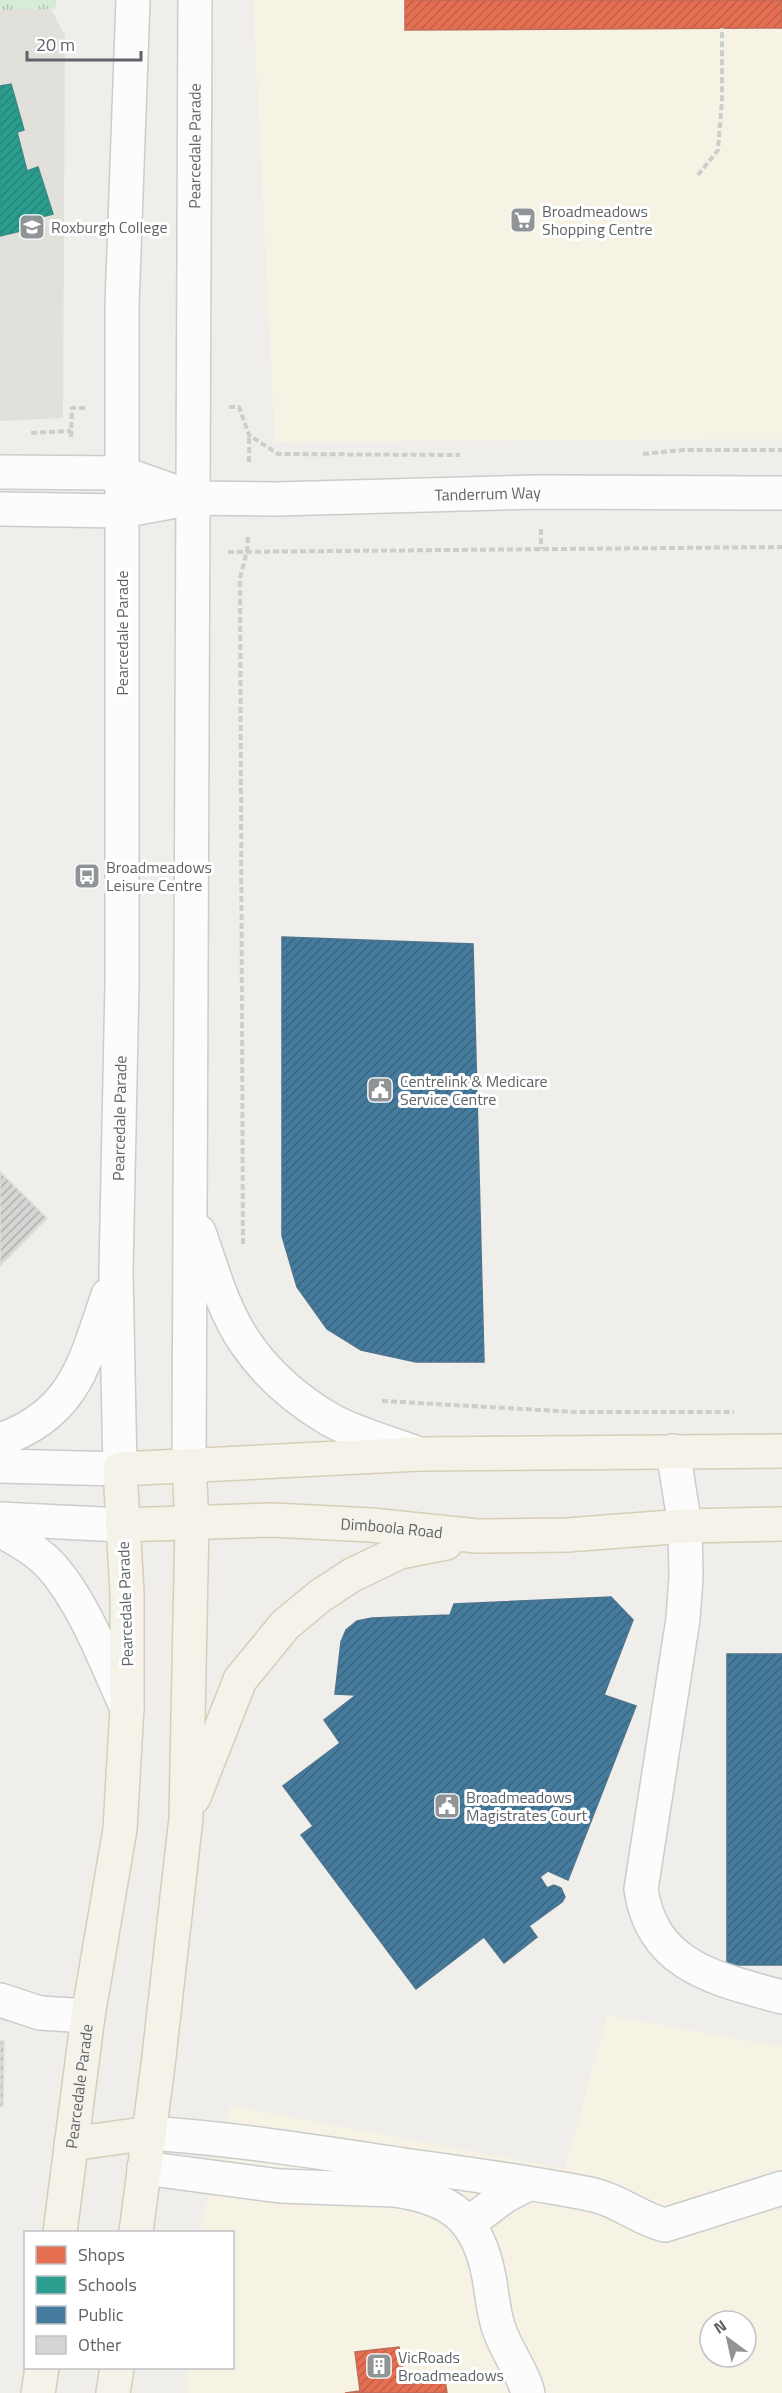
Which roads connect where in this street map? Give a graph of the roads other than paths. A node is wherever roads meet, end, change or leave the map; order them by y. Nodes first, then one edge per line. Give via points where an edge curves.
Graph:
1 (133, 0) edge
2 (195, 0) edge
3 (0, 472) edge
4 (122, 473) junction
5 (782, 493) edge
6 (192, 498) junction
7 (0, 509) edge
8 (122, 511) junction
9 (191, 1211) junction
10 (116, 1272) junction
11 (0, 1440) edge
12 (782, 1450) edge
13 (673, 1451) junction
14 (419, 1454) junction
15 (0, 1466) edge
16 (189, 1466) junction
17 (120, 1469) junction
18 (0, 1519) edge
19 (192, 1522) junction
20 (782, 1524) edge
21 (122, 1525) junction
22 (685, 1526) junction
23 (0, 1530) edge
24 (477, 1536) junction
25 (127, 1708) junction
26 (186, 1818) junction
27 (782, 1997) edge
28 (0, 2000) edge
29 (88, 2016) junction
30 (150, 2133) junction
31 (71, 2144) junction
32 (144, 2168) junction
33 (528, 2184) junction
34 (782, 2188) edge
35 (469, 2223) junction
36 (60, 2231) edge
37 (136, 2231) edge
38 (42, 2369) edge
39 (117, 2369) edge
40 (38, 2393) edge
41 (113, 2393) edge
42 (528, 2393) edge

1 - 4 street, Pearcedale Parade via 123,293
2 - 6 street, Pearcedale Parade
3 - 4 street, Tanderrum Way
4 - 6 street, Tanderrum Way
4 - 8 street, Pearcedale Parade
5 - 6 street, Tanderrum Way via 540,492
6 - 8 street, Tanderrum Way
6 - 9 street, Pearcedale Parade
7 - 8 street, Tanderrum Way
8 - 10 street, Pearcedale Parade via 122,983
9 - 14 street via 220,1293 245,1341 272,1374 295,1396 331,1420
9 - 16 street, Pearcedale Parade
10 - 11 street via 75,1384 38,1422
10 - 17 street, Pearcedale Parade
12 - 13 main road
13 - 14 main road
13 - 22 street
14 - 16 main road
15 - 17 street
16 - 17 main road
16 - 19 main road, Pearcedale Parade
17 - 21 main road, Pearcedale Parade
18 - 21 street, Dimboola Road
19 - 21 main road, Dimboola Road
19 - 24 main road, Dimboola Road via 371,1525
19 - 26 main road, Pearcedale Parade
20 - 22 main road, Dimboola Road
21 - 25 main road, Pearcedale Parade via 127,1594
22 - 24 main road, Dimboola Road via 567,1535
22 - 27 street via 683,1618 641,1889 644,1911 666,1948 692,1968
23 - 25 street via 32,1548 52,1567 78,1605
24 - 26 main road via 400,1552 352,1575 285,1625 240,1680
25 - 29 main road, Pearcedale Parade via 120,1829
26 - 30 main road, Pearcedale Parade
28 - 29 street via 40,2013
29 - 31 main road, Pearcedale Parade
30 - 31 main road
30 - 32 main road, Pearcedale Parade
30 - 33 street via 240,2141
31 - 32 main road
31 - 36 main road, Pearcedale Parade
32 - 35 street via 280,2186 402,2191 452,2207
32 - 37 main road, Pearcedale Parade
33 - 34 street via 596,2195 665,2225
33 - 35 street
35 - 42 street via 485,2259 500,2332
38 - 40 main road
39 - 41 main road

